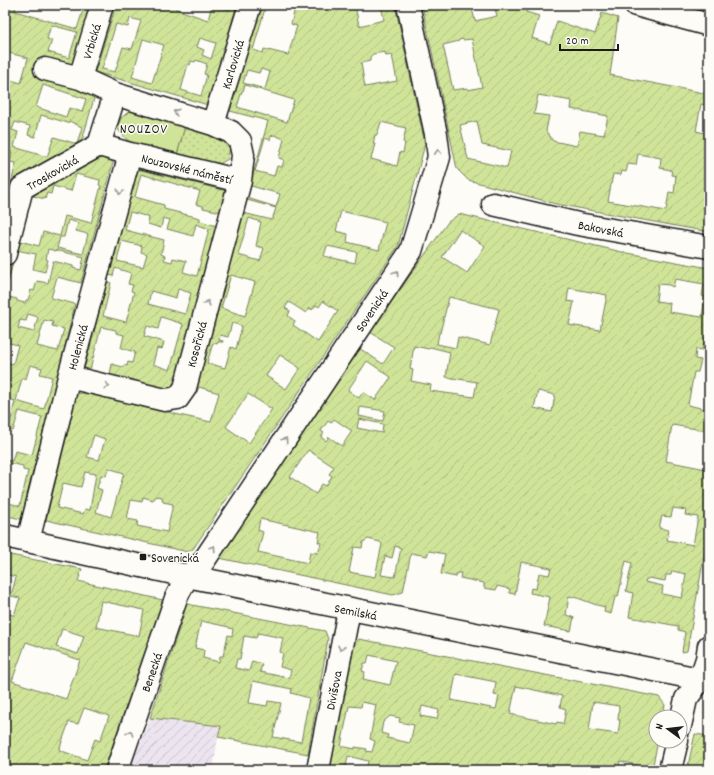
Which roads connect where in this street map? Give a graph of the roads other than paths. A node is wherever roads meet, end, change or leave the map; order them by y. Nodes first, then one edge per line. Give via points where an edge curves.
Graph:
1 (102, 5) edge
2 (250, 5) edge
3 (408, 5) edge
4 (636, 5) edge
5 (709, 25) edge
6 (45, 69) dead end
7 (80, 78) junction
8 (114, 94) junction
9 (214, 124) junction
10 (99, 145) junction
11 (130, 154) junction
12 (240, 180) junction
13 (493, 204) dead end
14 (709, 247) edge
15 (5, 254) edge
16 (69, 377) junction
17 (5, 536) edge
18 (28, 541) junction
19 (187, 576) junction
20 (349, 610) junction
21 (709, 646) edge
22 (705, 681) edge
23 (684, 709) edge
24 (675, 749) edge
25 (118, 770) edge
26 (318, 770) edge
27 (670, 770) edge

1 - 7 street, Vrbická
2 - 9 street, Karlovická
19 -> 3 street, Sovenická via 199,568 411,251 439,156
4 - 5 street
6 - 7 street
7 - 8 street
9 -> 8 street, Nouzovské náměstí
8 - 10 street
9 - 12 street, Nouzovské náměstí via 232,132 240,141 243,155
10 - 11 street, Nouzovské náměstí
10 - 15 street, Troskovická via 22,188
11 - 12 street, Nouzovské náměstí
11 -> 16 street, Holenická
16 -> 12 street, Kosořická via 165,400 178,398 185,388
13 - 14 street, Bakovská via 578,224
16 - 18 street, Holenická
17 - 18 street, Semilská
18 - 19 street, Semilská
19 - 20 street, Semilská
25 -> 19 street, Benecká via 176,598
20 - 22 street, Semilská
20 -> 26 street, Divišova
21 - 22 street
22 - 23 street via 686,699
24 - 27 street

